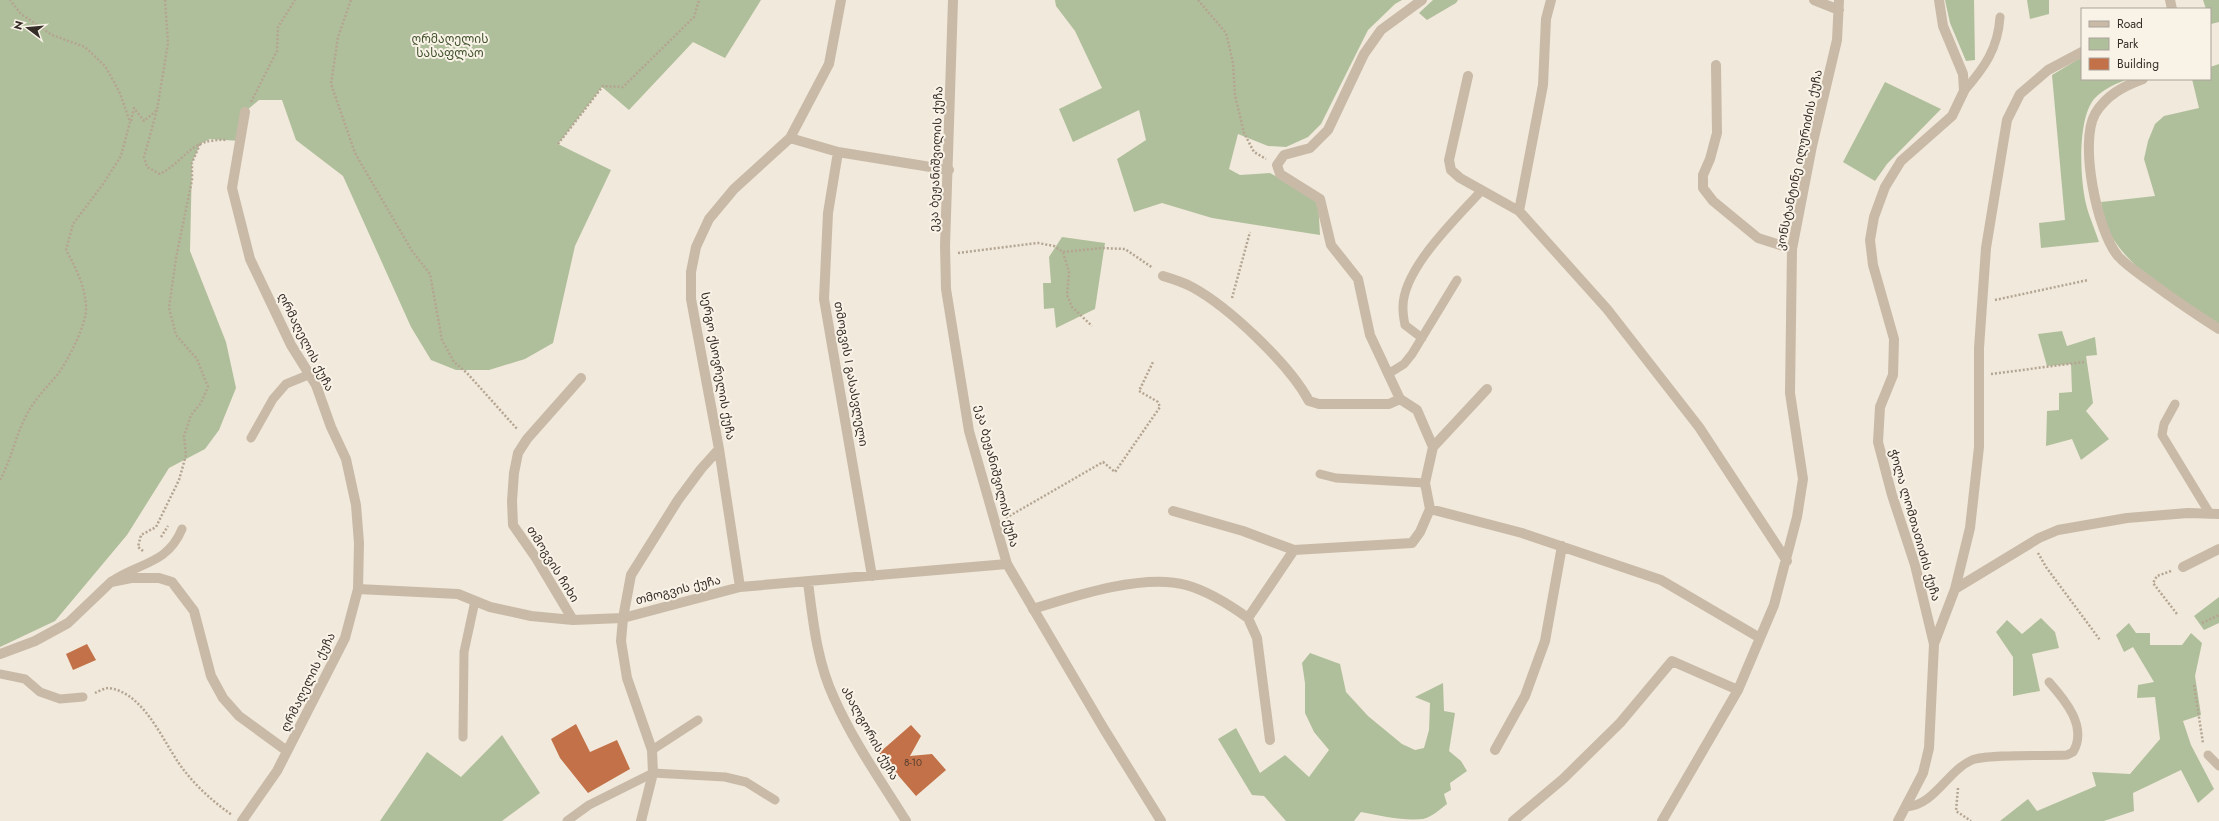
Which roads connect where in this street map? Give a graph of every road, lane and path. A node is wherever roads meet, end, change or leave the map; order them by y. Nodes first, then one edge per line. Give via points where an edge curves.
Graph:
1 (10, 0) edge
2 (165, 0) edge
3 (295, 0) edge
4 (352, 0) edge
5 (698, 0) edge
6 (841, 0) edge
7 (953, 0) edge
8 (1198, 0) edge
9 (1422, 0) edge
10 (1551, 0) edge
11 (1814, 0) edge
12 (1939, 0) edge
13 (1839, 5) edge
14 (2000, 17) dead end
15 (2081, 53) edge
16 (1716, 65) dead end
17 (1468, 76) dead end
18 (2140, 80) edge
19 (1964, 91) junction
20 (158, 110) junction
21 (246, 112) joint
22 (130, 122) junction
23 (790, 138) junction
24 (240, 140) junction
25 (200, 144) junction
26 (558, 144) dead end
27 (838, 152) junction
28 (1277, 165) junction
29 (949, 170) junction
30 (1482, 190) junction
31 (1519, 211) junction
32 (1250, 232) dead end
33 (1792, 249) junction
34 (1063, 252) junction
35 (946, 254) junction
36 (1163, 276) joint
37 (1457, 280) dead end
38 (2088, 280) dead end
39 (1982, 302) junction
40 (1229, 312) junction
41 (1092, 326) dead end
42 (2219, 329) edge
43 (1422, 338) junction
44 (1153, 362) dead end
45 (2084, 362) dead end
46 (1388, 374) junction
47 (308, 375) junction
48 (1979, 375) junction
49 (581, 378) dead end
50 (1487, 389) dead end
51 (1400, 400) junction
52 (2175, 404) dead end
53 (252, 438) dead end
54 (527, 439) junction
55 (1433, 447) junction
56 (719, 449) junction
57 (1320, 474) dead end
58 (0, 480) edge
59 (1425, 483) junction
60 (1430, 509) junction
61 (1173, 511) dead end
62 (2215, 514) edge
63 (995, 524) junction
64 (182, 529) joint
65 (160, 540) dead end
66 (1562, 546) junction
67 (2219, 549) edge
68 (1294, 550) junction
69 (145, 553) dead end
70 (1787, 561) junction
71 (1007, 564) junction
72 (2046, 567) dead end
73 (2183, 567) dead end
74 (872, 576) junction
75 (2157, 576) dead end
76 (111, 582) junction
77 (808, 582) junction
78 (740, 587) junction
79 (358, 588) junction
80 (1955, 589) junction
81 (475, 601) junction
82 (1033, 609) junction
83 (2177, 614) dead end
84 (2219, 615) edge
85 (623, 618) junction
86 (1248, 618) junction
87 (573, 620) junction
88 (2202, 623) dead end
89 (1760, 638) junction
90 (2100, 640) dead end
91 (1934, 644) junction
92 (0, 654) edge
93 (0, 674) edge
94 (2049, 682) dead end
95 (2194, 685) dead end
96 (1738, 690) junction
97 (83, 697) joint
98 (698, 720) dead end
99 (463, 737) dead end
100 (1270, 740) dead end
101 (652, 750) junction
102 (1495, 750) dead end
103 (287, 751) junction
104 (2208, 755) joint
105 (2219, 766) edge
106 (1959, 768) junction
107 (653, 773) junction
108 (775, 800) dead end
109 (1906, 807) junction
110 (238, 819) edge
111 (567, 821) edge
112 (641, 821) edge
113 (906, 821) edge
114 (1161, 821) edge
115 (1512, 821) edge
116 (1662, 821) edge
117 (1898, 821) edge
118 (1971, 821) edge

1 - 22 path via 21,14 52,35 85,46 105,66
2 - 20 path via 168,43
3 - 21 path via 278,27 278,51
4 - 54 path via 338,37 332,84 355,153 412,251 430,274 442,340 454,362
5 - 26 path via 694,18 622,87 603,86
6 - 23 street, სერგო ქსოვრელის ქუჩა via 829,64
7 - 29 street, ეკა ბეჟანიშვილის ქუჩა
8 - 28 path via 1226,33 1233,63 1235,95 1244,133 1254,152
9 - 28 street via 1381,30 1364,54 1328,130 1310,148 1284,155
10 - 31 street via 1546,19 1543,85
11 - 13 street
12 - 19 street via 1943,26 1963,74
13 - 33 street, კონსტანტინე ილურიძის ქუჩა via 1837,40 1812,146
14 - 19 lane via 1994,46 1984,68
15 - 39 street, ჭოლა ლომთათიძის ქუჩა via 2048,70 2020,94 2007,120 1986,248
16 - 33 street via 1717,133 1703,175 1703,188 1713,201 1758,238
17 - 30 street via 1449,160 1451,170
18 - 42 street via 2122,87 2103,102 2094,115 2089,136 2090,161 2098,215 2106,238 2124,261 2179,304
19 - 91 street, ჭოლა ლომთათიძის ქუჩა via 1952,116 1901,161 1885,187 1874,217 1870,240 1873,264 1894,339 1893,375 1880,407 1878,442 1915,565
20 - 22 path via 144,121 134,108
20 - 25 path via 144,157 147,167 160,174
21 - 24 street, ღრმაღელის ქუჩა
22 - 58 path via 120,156 74,224 66,250 83,287 86,308 76,343 25,418 10,463
23 - 27 street
23 - 56 street, სერგო ქსოვრელის ქუჩა via 734,190 709,219 690,272 691,299
24 - 25 path via 210,139
24 - 47 street, ღრმაღელის ქუჩა via 232,188 250,258
25 - 69 path via 192,163 192,180 169,308 176,335 197,359 208,388 201,403 191,415 184,436 186,455 179,480 156,527 141,535 138,547
27 - 29 street
27 - 74 street, თმოგვის I გასასვლელი via 828,213 824,300
28 - 46 street via 1280,174 1320,199 1331,245 1358,279 1370,334
29 - 35 street, ეკა ბეჟანიშვილის ქუჩა
30 - 31 street
30 - 43 lane via 1426,252 1410,281 1403,308 1405,324
31 - 70 street via 1607,309 1698,426
32 - 40 path
33 - 70 street, კონსტანტინე ილურიძის ქუჩა via 1790,393 1803,479
34 - 35 path via 1054,246 1038,243
34 - 36 path via 1102,248 1125,249
34 - 41 path via 1069,272 1067,295 1072,306
35 - 63 street, ეკა ბეჟანიშვილის ქუჩა via 946,289 970,431
36 - 40 street via 1191,286
37 - 43 lane
38 - 39 path
39 - 48 street, ჭოლა ლომთათიძის ქუჩა
40 - 51 street via 1263,344 1304,391 1309,401 1319,404 1389,404
43 - 46 lane via 1404,364
44 - 63 path via 1139,391 1158,402 1160,407 1115,472 1103,462
45 - 48 path
46 - 51 street
47 - 53 lane via 286,384 273,399
47 - 79 street, ღრმაღელის ქუჩა via 316,385 346,459 356,505 359,543
48 - 80 street, ჭოლა ლომთათიძის ქუჩა via 1979,447 1970,528
49 - 54 street, თმოგვის ჩიხი
50 - 55 street
51 - 55 street via 1417,410
52 - 62 lane via 2164,424 2162,435
54 - 87 street, თმოგვის ჩიხი via 518,453 514,473 513,524
55 - 59 street
56 - 78 street
56 - 85 street, სერგო ქსოვრელის ქუჩა via 678,500 631,575
57 - 59 lane via 1336,478
59 - 60 street
60 - 66 street via 1522,532
60 - 68 street via 1412,543
61 - 68 street via 1244,531
62 - 80 street via 2188,513 2127,518 2058,530 2035,540
63 - 71 street, ეკა ბეჟანიშვილის ქუჩა
64 - 65 path via 180,522 173,520
64 - 76 lane via 178,538 159,559 126,572
66 - 89 street via 1661,580
66 - 102 street via 1545,641 1524,696
67 - 73 street
68 - 86 street
70 - 89 street, კონსტანტინე ილურიძის ქუჩა via 1774,605
71 - 74 street, თმოგვის ქუჩა
71 - 82 street, ეკა ბეჟანიშვილის ქუჩა
72 - 90 path
74 - 77 street, თმოგვის ქუჩა
75 - 83 path via 2154,583
76 - 92 street via 68,623 35,641
76 - 103 street via 131,578 159,578 172,582 194,611 211,676 223,698 239,716
77 - 78 street, თმოგვის ქუჩა
77 - 113 street, ახალგორის ქუჩა via 817,649 834,697 869,762
78 - 85 street, თმოგვის ქუჩა
79 - 81 street, თმოგვის ქუჩა via 458,594
79 - 103 street, ღრმაღელის ქუჩა via 345,638
80 - 91 street, ჭოლა ლომთათიძის ქუჩა
81 - 87 street, თმოგვის ქუჩა via 490,608 531,616
81 - 99 lane via 464,652
82 - 86 street via 1077,595 1155,581 1186,584 1228,604
82 - 114 street, ეკა ბეჟანიშვილის ქუჩა
84 - 88 path
85 - 87 street, თმოგვის ქუჩა
85 - 101 street, სერგო ქსოვრელის ქუჩა via 621,641 627,678
86 - 100 street via 1257,638
89 - 96 street, კონსტანტინე ილურიძის ქუჩა
91 - 109 street, ჭოლა ლომთათიძის ქუჩა via 1929,748 1923,773
93 - 97 lane via 25,679 40,692 60,699
94 - 106 lane via 2072,711 2078,738 2073,752 2067,755 1984,758 1973,760
95 - 104 path via 2202,740
96 - 115 street via 1672,661 1620,723 1563,779
96 - 116 street, კონსტანტინე ილურიძის ქუჩა
97 - 110 path via 108,688 123,693 135,702 151,718 186,773 211,800
98 - 101 lane
101 - 107 street, სერგო ქსოვრელის ქუჩა
103 - 110 street, ღრმაღელის ქუჩა via 277,771
104 - 105 lane
106 - 109 lane via 1922,803
106 - 118 path via 1956,811
107 - 108 lane via 725,777 746,782
107 - 111 lane via 590,805
107 - 112 street, სერგო ქსოვრელის ქუჩა
109 - 117 street, ჭოლა ლომთათიძის ქუჩა

